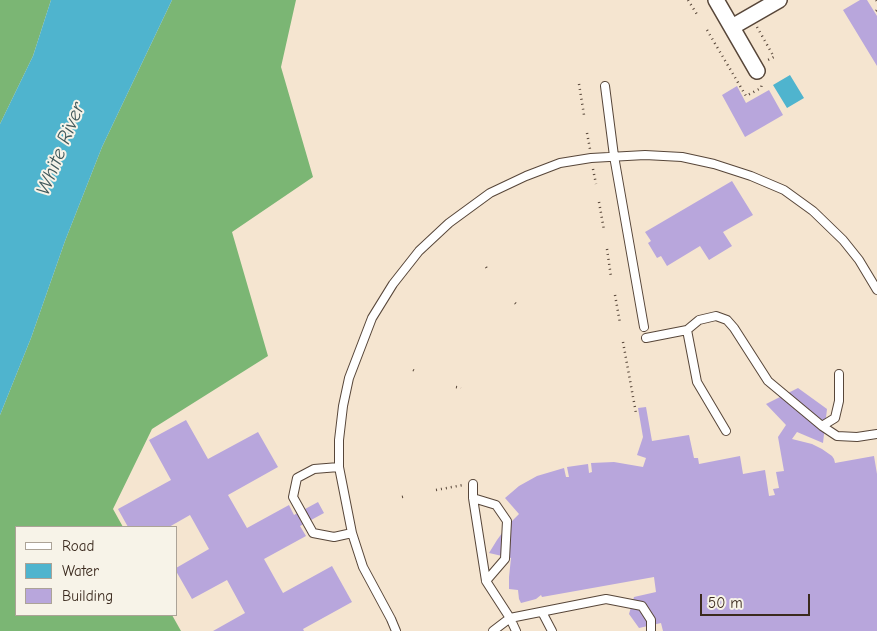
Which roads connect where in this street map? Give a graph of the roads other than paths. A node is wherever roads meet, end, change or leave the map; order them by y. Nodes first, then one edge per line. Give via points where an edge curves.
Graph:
1 (716, 0) edge
2 (779, 0) edge
3 (732, 27) junction
4 (758, 71) dead end
5 (605, 86) dead end
6 (614, 156) junction
7 (877, 290) edge
8 (644, 327) dead end
9 (686, 330) junction
10 (646, 338) dead end
11 (839, 374) dead end
12 (822, 426) junction
13 (726, 431) dead end
14 (877, 434) edge
15 (339, 467) junction
16 (473, 484) dead end
17 (474, 498) junction
18 (352, 533) junction
19 (486, 581) junction
20 (542, 612) junction
21 (510, 618) junction
22 (396, 631) edge
23 (492, 631) edge
24 (516, 631) edge
25 (552, 631) edge
26 (650, 631) edge

1 - 3 street
2 - 3 street
3 - 4 street
5 - 6 lane
6 - 7 lane via 682,157 714,164 784,190 813,211 843,240
6 - 8 lane
6 - 15 lane via 560,163 490,193 449,223 419,251 372,318 349,378 339,440
9 - 10 lane
9 - 12 lane via 699,320 716,316 727,320 768,381
9 - 13 lane via 697,382
11 - 12 lane via 835,418
12 - 14 lane via 838,436
15 - 18 lane
15 - 18 lane via 314,469 297,478 293,497 313,533 334,537
16 - 17 lane
17 - 19 lane
17 - 19 lane via 496,505 506,521 505,559
18 - 22 lane via 363,567
19 - 21 lane
20 - 21 lane
20 - 25 lane
20 - 26 lane via 606,599 642,606 651,620
21 - 23 lane
21 - 24 lane

